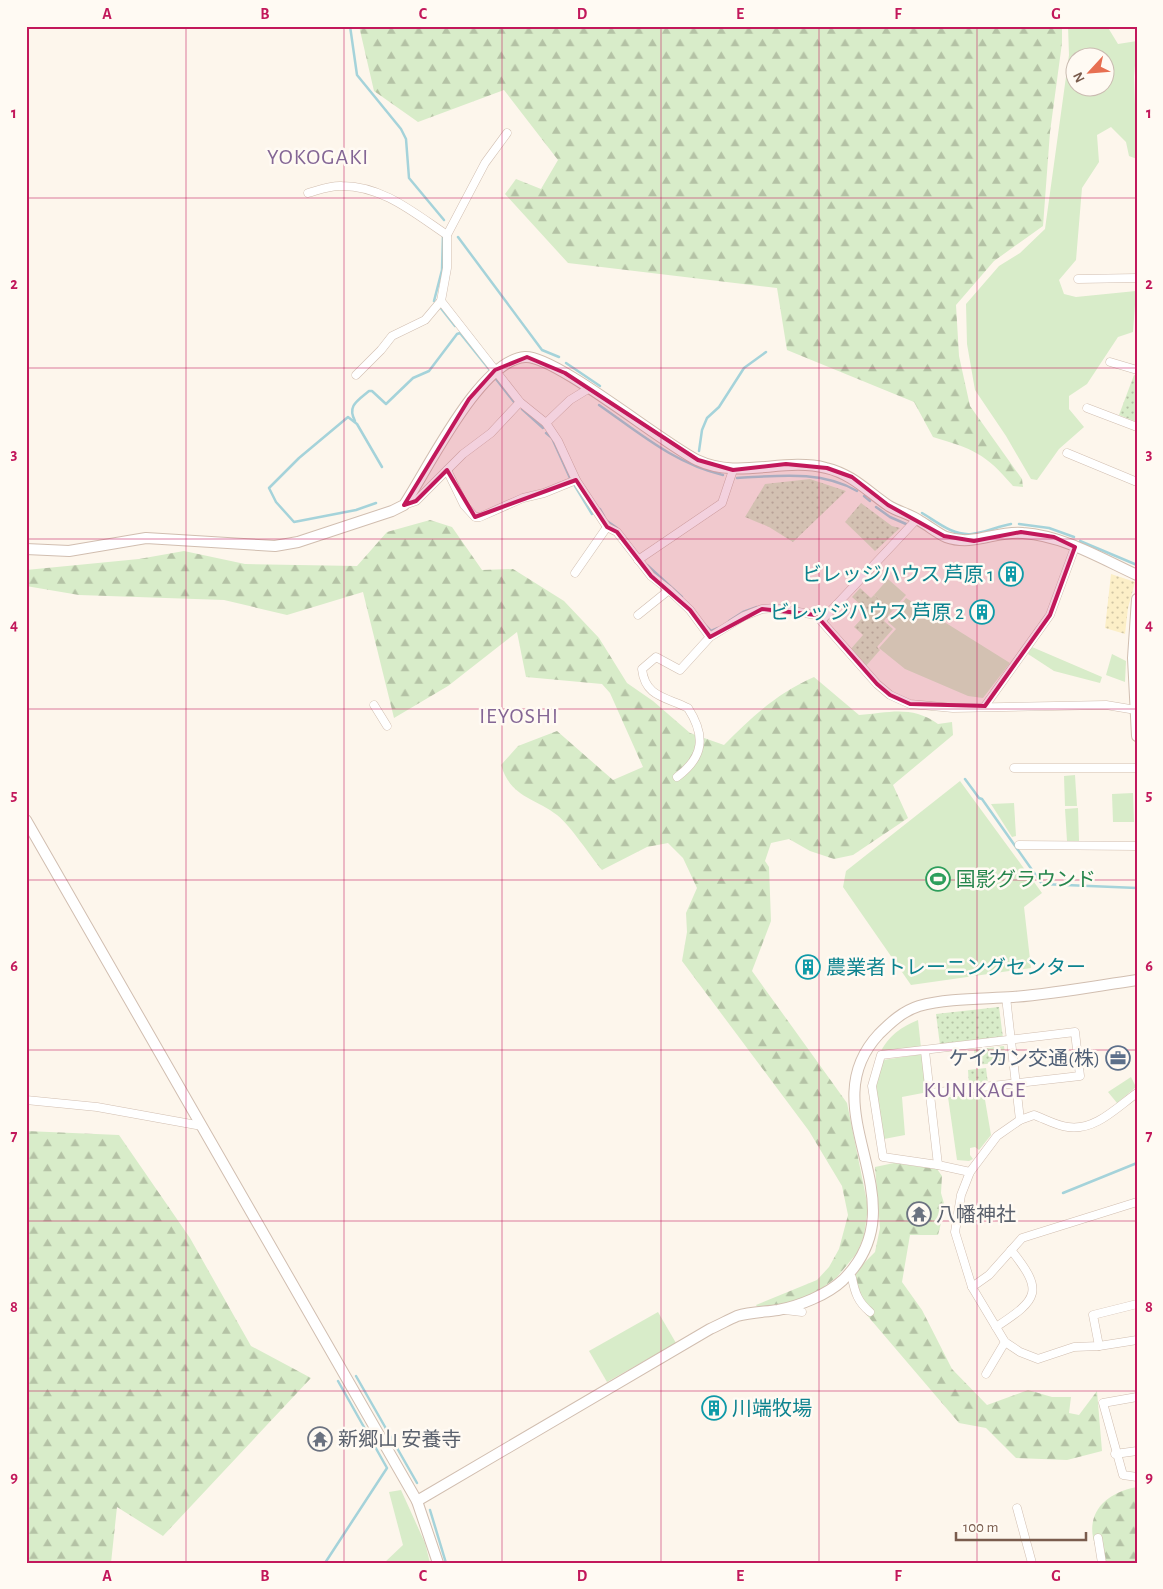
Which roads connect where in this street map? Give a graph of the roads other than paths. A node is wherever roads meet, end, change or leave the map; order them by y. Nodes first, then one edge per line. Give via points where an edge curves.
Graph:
1 (507, 134) dead end
2 (308, 193) dead end
3 (447, 234) junction
4 (1137, 278) edge
5 (1078, 279) dead end
6 (441, 301) junction
7 (1110, 362) dead end
8 (495, 370) junction
9 (1137, 370) edge
10 (356, 375) dead end
11 (588, 389) junction
12 (520, 402) junction
13 (1087, 408) dead end
14 (546, 423) junction
15 (1137, 427) edge
16 (1067, 453) dead end
17 (447, 470) junction
18 (733, 470) junction
19 (576, 480) junction
20 (1137, 482) edge
21 (404, 505) junction
22 (917, 518) junction
23 (607, 527) junction
24 (1075, 547) junction
25 (26, 549) edge
26 (638, 560) junction
27 (575, 573) dead end
28 (1137, 575) edge
29 (670, 590) junction
30 (1137, 599) edge
31 (638, 615) dead end
32 (822, 620) junction
33 (710, 637) junction
34 (374, 705) dead end
35 (985, 706) junction
36 (1136, 710) edge
37 (387, 726) dead end
38 (1137, 736) edge
39 (1014, 768) dead end
40 (1137, 768) edge
41 (677, 777) dead end
42 (26, 820) edge
43 (1019, 845) dead end
44 (1137, 846) edge
45 (1137, 980) edge
46 (1006, 997) junction
47 (1010, 1040) junction
48 (925, 1051) junction
49 (1015, 1083) junction
50 (930, 1093) junction
51 (1137, 1093) edge
52 (26, 1100) edge
53 (1020, 1120) junction
54 (202, 1126) junction
55 (938, 1165) junction
56 (970, 1172) junction
57 (1137, 1202) edge
58 (1011, 1250) junction
59 (852, 1278) dead end
60 (972, 1287) junction
61 (1137, 1304) edge
62 (781, 1310) junction
63 (802, 1312) dead end
64 (870, 1312) dead end
65 (996, 1327) junction
66 (1137, 1340) edge
67 (1005, 1342) junction
68 (1099, 1346) junction
69 (986, 1374) dead end
70 (1137, 1396) edge
71 (1137, 1451) edge
72 (1115, 1454) junction
73 (1137, 1477) edge
74 (417, 1501) junction
75 (1017, 1508) dead end
76 (1098, 1538) dead end
77 (438, 1563) edge
78 (1032, 1563) edge
79 (1102, 1563) edge

1 - 3 street via 485,164
2 - 3 street via 340,186 370,188
3 - 6 street via 447,268
4 - 5 street
6 - 8 street
6 - 10 street via 425,320 392,336
7 - 9 street
8 - 11 street via 526,357 541,360
8 - 12 street
8 - 21 street via 469,399
11 - 14 street via 570,400
11 - 18 street via 698,460
12 - 14 street
12 - 17 street via 491,433
13 - 15 street
14 - 19 street
16 - 20 street
17 - 19 street via 464,505 475,517
17 - 21 street via 416,501
18 - 22 street via 786,464 827,468 852,478 888,505
18 - 26 street via 722,503
19 - 23 street
21 - 25 street via 340,529 275,546 146,538 69,551
22 - 24 street via 944,536 962,542 1021,532 1054,537
22 - 32 street
23 - 26 street via 617,532
23 - 27 street
24 - 28 street
24 - 35 street via 1050,615
26 - 29 street via 651,576
29 - 31 street
29 - 33 street
30 - 36 street via 1133,658
32 - 33 street via 816,615 798,611 762,609
32 - 35 street via 890,695 910,704 953,708
33 - 41 street via 680,670 656,657 642,669 643,682 649,689 688,708 700,732 700,751 692,766
34 - 37 street
35 - 36 street via 1106,705
36 - 38 street
39 - 40 street
42 - 54 street
43 - 44 street
45 - 46 street
46 - 47 street
46 - 62 street via 920,1006 894,1019 874,1040 862,1057 853,1088 856,1119 874,1200 872,1231 861,1258 842,1281 827,1292
47 - 48 street
47 - 49 street
47 - 49 street via 1075,1032 1080,1076
48 - 50 street
48 - 55 street via 881,1055 872,1086 883,1157
49 - 50 street
49 - 53 street
50 - 55 street
51 - 53 street via 1098,1122 1083,1128 1066,1127 1034,1115
52 - 54 street via 97,1107
53 - 56 street via 997,1136
54 - 74 street
55 - 56 street
56 - 60 street via 961,1195 955,1232
57 - 58 street via 1022,1238
58 - 60 street via 989,1276
58 - 65 street via 1032,1279 1033,1289 1029,1300 1016,1314
59 - 64 street via 857,1298
60 - 65 street
61 - 68 street via 1093,1315
62 - 63 street
62 - 74 street via 738,1316 710,1329
65 - 67 street
66 - 68 street
67 - 68 street via 1038,1359 1074,1347
67 - 69 street
70 - 72 street via 1103,1403
71 - 72 street
72 - 73 street via 1123,1476
74 - 77 street
75 - 78 street
76 - 79 street

